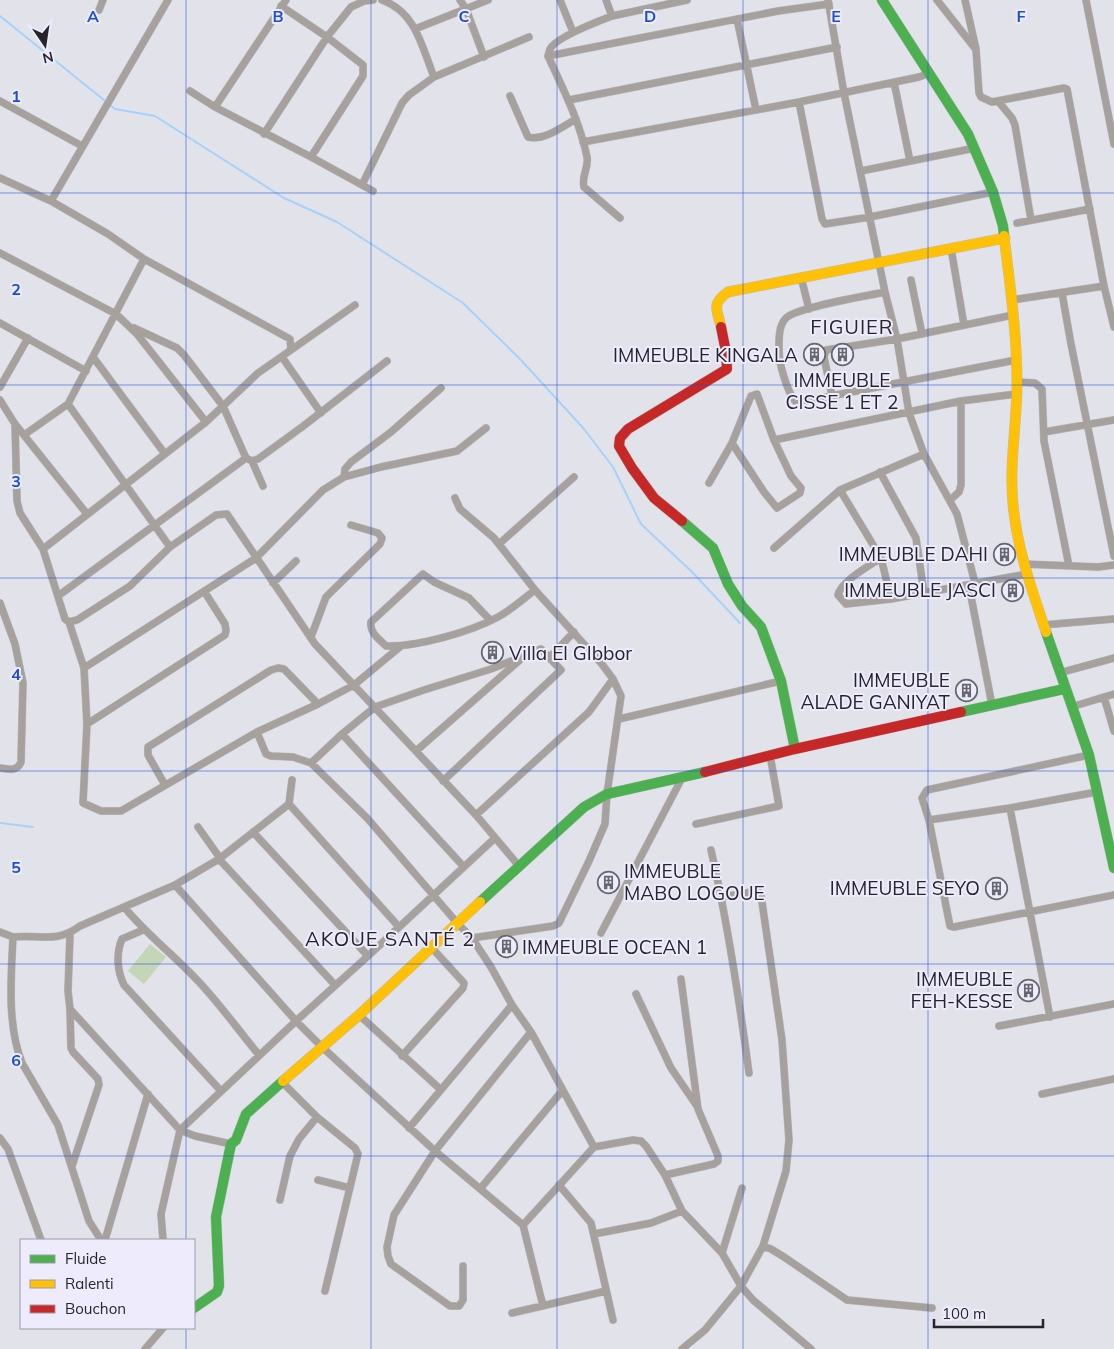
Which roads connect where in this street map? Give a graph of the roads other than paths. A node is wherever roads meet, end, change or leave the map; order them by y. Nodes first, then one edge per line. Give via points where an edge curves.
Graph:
1 (104, 0) edge
2 (168, 0) edge
3 (373, 0) edge
4 (382, 0) edge
5 (460, 0) edge
6 (488, 0) edge
7 (560, 0) edge
8 (606, 0) edge
9 (686, 0) edge
10 (882, 0) edge
11 (937, 0) edge
12 (964, 0) edge
13 (1086, 0) edge
14 (828, 2) edge
15 (284, 3) edge
16 (466, 9) junction
17 (98, 10) dead end
18 (612, 16) junction
19 (737, 19) junction
20 (414, 29) junction
21 (573, 32) junction
22 (327, 37) junction
23 (529, 37) dead end
24 (837, 48) junction
25 (976, 48) junction
26 (548, 56) junction
27 (484, 57) junction
28 (746, 65) junction
29 (930, 72) junction
30 (434, 78) junction
31 (894, 82) junction
32 (190, 91) dead end
33 (844, 93) junction
34 (510, 96) dead end
35 (569, 100) junction
36 (0, 101) edge
37 (998, 101) junction
38 (800, 102) junction
39 (214, 107) junction
40 (756, 110) junction
41 (576, 119) junction
42 (264, 134) junction
43 (583, 142) junction
44 (1114, 144) edge
45 (82, 146) junction
46 (975, 148) junction
47 (311, 157) junction
48 (910, 161) junction
49 (861, 171) junction
50 (0, 178) edge
51 (362, 185) junction
52 (373, 191) dead end
53 (994, 192) junction
54 (51, 201) junction
55 (1090, 209) junction
56 (870, 217) junction
57 (620, 218) dead end
58 (1031, 220) junction
59 (1017, 223) dead end
60 (1005, 238) junction
61 (951, 248) junction
62 (0, 253) edge
63 (144, 259) junction
64 (880, 262) junction
65 (801, 277) junction
66 (911, 280) dead end
67 (1104, 286) junction
68 (886, 292) junction
69 (1062, 293) junction
70 (1012, 300) junction
71 (356, 304) dead end
72 (809, 309) junction
73 (116, 314) junction
74 (1013, 315) junction
75 (0, 323) edge
76 (964, 325) junction
77 (129, 326) junction
78 (1114, 327) edge
79 (922, 334) junction
80 (28, 338) junction
81 (897, 339) junction
82 (291, 350) junction
83 (93, 357) junction
84 (282, 357) junction
85 (1016, 360) junction
86 (387, 361) dead end
87 (86, 371) junction
88 (903, 382) junction
89 (1017, 382) junction
90 (0, 387) edge
91 (442, 388) dead end
92 (1016, 394) junction
93 (832, 396) junction
94 (0, 400) edge
95 (961, 401) junction
96 (68, 404) junction
97 (223, 406) junction
98 (321, 413) junction
99 (909, 413) junction
100 (1114, 420) edge
101 (206, 422) junction
102 (15, 424) junction
103 (1087, 425) junction
104 (486, 428) dead end
105 (1044, 432) junction
106 (24, 435) junction
107 (774, 440) junction
108 (732, 443) junction
109 (165, 454) junction
110 (924, 454) junction
111 (249, 459) junction
112 (880, 472) junction
113 (574, 476) dead end
114 (344, 477) junction
115 (709, 483) dead end
116 (125, 484) junction
117 (263, 486) dead end
118 (840, 490) junction
119 (455, 498) dead end
120 (950, 500) junction
121 (87, 514) junction
122 (155, 525) junction
123 (351, 525) dead end
124 (499, 544) junction
125 (170, 547) junction
126 (43, 548) junction
127 (774, 548) dead end
128 (1114, 556) edge
129 (256, 558) junction
130 (881, 558) junction
131 (296, 561) dead end
132 (1114, 565) edge
133 (1069, 566) junction
134 (1025, 569) junction
135 (273, 583) junction
136 (972, 584) junction
137 (535, 590) junction
138 (204, 591) junction
139 (924, 593) junction
140 (58, 596) junction
141 (891, 599) junction
142 (0, 603) edge
143 (1114, 619) edge
144 (490, 620) junction
145 (69, 622) junction
146 (1043, 625) junction
147 (574, 632) junction
148 (311, 637) junction
149 (401, 646) junction
150 (526, 654) junction
151 (550, 656) junction
152 (1114, 658) edge
153 (84, 668) junction
154 (1059, 673) junction
155 (613, 679) junction
156 (781, 681) junction
157 (354, 685) junction
158 (1064, 689) junction
159 (1114, 694) edge
160 (1104, 697) junction
161 (318, 704) junction
162 (992, 705) junction
163 (1071, 706) junction
164 (375, 708) junction
165 (619, 719) junction
166 (87, 724) junction
167 (1114, 731) edge
168 (257, 732) junction
169 (342, 734) junction
170 (795, 749) junction
171 (416, 751) junction
172 (770, 755) junction
173 (1089, 755) junction
174 (311, 763) junction
175 (0, 768) edge
176 (682, 778) junction
177 (292, 780) dead end
178 (443, 781) junction
179 (165, 785) junction
180 (1097, 792) junction
181 (607, 794) junction
182 (289, 804) junction
183 (1010, 808) junction
184 (476, 815) junction
185 (929, 820) junction
186 (696, 824) dead end
187 (198, 827) dead end
188 (253, 832) junction
189 (495, 838) junction
190 (711, 850) dead end
191 (220, 858) junction
192 (464, 866) junction
193 (519, 866) junction
194 (1114, 868) edge
195 (175, 885) junction
196 (434, 895) junction
197 (1114, 896) edge
198 (722, 897) junction
199 (125, 908) junction
200 (1030, 913) junction
201 (458, 924) junction
202 (399, 927) junction
203 (143, 930) junction
204 (0, 932) edge
205 (601, 933) dead end
206 (70, 934) junction
207 (13, 937) junction
208 (472, 938) junction
209 (432, 948) junction
210 (368, 956) junction
211 (681, 979) dead end
212 (335, 985) junction
213 (636, 994) dead end
214 (1114, 1004) edge
215 (512, 1005) junction
216 (70, 1009) junction
217 (359, 1015) junction
218 (1050, 1017) junction
219 (296, 1021) junction
220 (999, 1026) dead end
221 (531, 1032) junction
222 (322, 1048) junction
223 (259, 1056) junction
224 (402, 1056) junction
225 (750, 1073) dead end
226 (1114, 1079) edge
227 (282, 1082) junction
228 (440, 1089) junction
229 (221, 1091) junction
230 (562, 1091) junction
231 (148, 1094) junction
232 (1042, 1094) dead end
233 (698, 1108) junction
234 (317, 1116) junction
235 (409, 1128) junction
236 (180, 1130) junction
237 (0, 1138) edge
238 (231, 1144) junction
239 (594, 1147) junction
240 (435, 1151) junction
241 (72, 1167) junction
242 (664, 1175) junction
243 (318, 1180) dead end
244 (559, 1185) junction
245 (350, 1188) junction
246 (742, 1188) dead end
247 (480, 1190) junction
248 (280, 1200) dead end
249 (682, 1211) junction
250 (523, 1225) junction
251 (594, 1234) junction
252 (40, 1239) edge
253 (100, 1239) edge
254 (105, 1239) edge
255 (163, 1239) edge
256 (763, 1246) junction
257 (722, 1253) junction
258 (463, 1266) dead end
259 (741, 1286) junction
260 (325, 1291) dead end
261 (606, 1291) junction
262 (543, 1306) junction
263 (195, 1307) edge
264 (932, 1308) dead end
265 (512, 1313) dead end
266 (614, 1320) dead end
267 (163, 1329) edge
268 (145, 1349) edge
269 (682, 1349) edge
270 (810, 1349) edge

1 - 17 street
2 - 45 street
3 - 22 street via 351,7
4 - 20 street via 404,12
5 - 16 street
6 - 16 street
7 - 21 street
8 - 18 street
9 - 18 street
10 - 29 street
11 - 25 street
12 - 25 street
13 - 44 street
14 - 19 street
14 - 24 street
15 - 22 street
15 - 39 street
16 - 20 street
16 - 27 street
18 - 21 street
19 - 26 street
19 - 28 street
20 - 30 street
21 - 26 street via 550,48
22 - 42 street
22 - 47 street via 363,65 363,76
23 - 27 street
24 - 28 street
24 - 33 street
25 - 37 street via 981,98
26 - 35 street
27 - 30 street
28 - 35 street
28 - 40 street
29 - 31 street
29 - 46 street
30 - 51 street via 409,94 402,104
31 - 33 street
31 - 48 street
32 - 39 street
33 - 38 street
33 - 49 street
34 - 41 street via 528,137 543,136
35 - 41 street
36 - 45 street
37 - 55 street via 1067,89
37 - 58 street via 1015,125
38 - 40 street
38 - 56 street via 825,224
39 - 42 street
40 - 43 street
41 - 43 street
42 - 47 street
43 - 57 street via 588,160 584,187
45 - 54 street
46 - 48 street
46 - 53 street
47 - 51 street
48 - 49 street
49 - 56 street
50 - 54 street
51 - 52 street
53 - 56 street
53 - 60 street
54 - 63 street
55 - 58 street
55 - 67 street
56 - 64 street
58 - 59 street
60 - 61 street
60 - 70 street
61 - 64 street
61 - 76 street
62 - 73 street
63 - 73 street
63 - 82 street via 290,339
64 - 65 street
64 - 68 street
65 - 72 street
65 - 156 street via 728,292 718,299 716,311 727,369 628,429 618,446 654,498 713,548 728,584 761,627
66 - 79 street
67 - 69 street
67 - 78 street
68 - 72 street
68 - 81 street
69 - 70 street
69 - 103 street
70 - 74 street
71 - 82 street
72 - 93 street via 786,318 781,326 778,359 795,402
73 - 77 street
73 - 83 street
74 - 76 street
74 - 85 street
75 - 80 street
76 - 79 street
77 - 97 street via 176,348
77 - 101 street
79 - 81 street
80 - 87 street
80 - 90 street
81 - 88 street
81 - 93 street via 826,350 824,357
82 - 84 street
83 - 87 street
83 - 109 street
84 - 97 street via 258,373
84 - 98 street
85 - 88 street
85 - 89 street
86 - 98 street
87 - 96 street
88 - 93 street
88 - 99 street
89 - 92 street
89 - 105 street via 1035,383 1042,389
91 - 114 street via 351,462
92 - 95 street
92 - 134 street via 1013,505
94 - 102 street
95 - 99 street
95 - 120 street via 961,485 959,492
96 - 106 street
96 - 116 street
97 - 101 street
97 - 111 street
98 - 111 street via 258,459
99 - 107 street
99 - 110 street
100 - 103 street
101 - 109 street
102 - 106 street
102 - 126 street via 17,501 20,513
103 - 105 street
103 - 128 street
104 - 114 street via 458,451
105 - 133 street
106 - 121 street
107 - 108 street via 760,398 755,394 751,396
107 - 108 street via 790,476 801,490 777,508
108 - 115 street
109 - 116 street
110 - 112 street
110 - 120 street
111 - 117 street
111 - 122 street
112 - 118 street
112 - 139 street via 916,538
113 - 124 street
114 - 129 street via 323,490
116 - 121 street
116 - 122 street
118 - 127 street
118 - 130 street
119 - 124 street via 460,509
120 - 136 street via 957,514
121 - 126 street
122 - 125 street
122 - 140 street
123 - 148 street via 378,533 382,538 380,544 326,597
124 - 137 street
125 - 129 street via 216,515 227,514
125 - 145 street via 130,586
126 - 140 street
129 - 135 street
129 - 138 street
130 - 141 street
130 - 141 street via 849,580 839,589 838,595 846,604
131 - 135 street
132 - 133 street
133 - 134 street
134 - 136 street
134 - 146 street
135 - 148 street
136 - 139 street
136 - 162 street
137 - 144 street
137 - 147 street
138 - 153 street
138 - 166 street via 225,624 224,635
139 - 141 street
140 - 145 street via 65,619
142 - 175 street via 16,644 23,683 21,762 14,770
143 - 146 street
144 - 149 street via 450,636
144 - 149 street via 469,598 423,574 371,622 371,630 386,646
145 - 153 street
146 - 154 street
147 - 151 street
147 - 155 street
148 - 157 street
149 - 157 street
150 - 151 street via 540,649
150 - 164 street
150 - 171 street
151 - 178 street via 561,670
152 - 154 street
153 - 166 street
154 - 158 street
155 - 165 street via 622,696
155 - 184 street via 589,712
156 - 165 street
156 - 170 street
157 - 161 street
157 - 164 street
158 - 162 street
158 - 163 street
159 - 160 street
160 - 163 street
160 - 167 street
161 - 168 street
161 - 179 street via 284,669 271,670 148,747 148,755
162 - 170 street
163 - 173 street
164 - 169 street
164 - 171 street
165 - 181 street
166 - 179 street via 83,803 101,811 121,811
168 - 174 street via 266,754
168 - 179 street
169 - 174 street
169 - 192 street
170 - 172 street
171 - 178 street
172 - 176 street
172 - 186 street via 777,808
173 - 180 street
173 - 185 street via 927,790 922,798
174 - 196 street via 368,819
176 - 181 street
176 - 205 street
177 - 182 street
178 - 184 street
180 - 183 street
180 - 194 street
181 - 193 street via 578,812
181 - 208 street via 604,824 559,923
182 - 188 street
182 - 202 street
183 - 185 street
183 - 200 street
184 - 189 street
185 - 200 street via 950,926
187 - 191 street
188 - 191 street
188 - 210 street
189 - 192 street
189 - 193 street
190 - 198 street
191 - 195 street
191 - 212 street
192 - 196 street
193 - 201 street
195 - 199 street
195 - 219 street
196 - 201 street
196 - 202 street
197 - 200 street
198 - 225 street
198 - 256 street via 752,891 761,894 782,1040 789,1140 786,1171
199 - 203 street
199 - 206 street via 80,926
200 - 218 street
201 - 208 street
201 - 209 street
202 - 210 street
203 - 223 street via 200,983
203 - 229 street via 122,938 118,948 119,975 124,985
204 - 207 street
206 - 207 street via 50,938
206 - 216 street
207 - 241 street via 12,1011 19,1055 55,1120
208 - 215 street
209 - 217 street
209 - 224 street via 462,980 463,988
210 - 212 street
211 - 233 street
212 - 219 street
213 - 233 street via 671,1068
214 - 218 street
215 - 221 street
215 - 228 street
216 - 231 street
216 - 241 street via 71,1048 98,1078 99,1085
217 - 222 street
217 - 224 street
218 - 220 street
219 - 222 street
219 - 223 street
221 - 230 street
221 - 240 street
222 - 227 street
222 - 235 street
223 - 229 street
224 - 228 street
226 - 232 street
227 - 234 street
227 - 238 street via 246,1114 236,1140
228 - 235 street
229 - 236 street
230 - 239 street
230 - 247 street
231 - 236 street
231 - 254 street
233 - 242 street via 718,1161
234 - 245 street via 358,1154
234 - 248 street via 290,1156
235 - 240 street
236 - 238 street
236 - 255 street via 161,1214
237 - 252 street via 8,1149
238 - 263 street via 216,1217 219,1286 217,1292
239 - 242 street via 641,1141
239 - 244 street
240 - 247 street
240 - 258 street via 394,1215 388,1256 391,1264 450,1306 459,1306 463,1300
241 - 253 street via 89,1221
242 - 249 street
243 - 245 street
244 - 250 street
244 - 251 street via 591,1223
245 - 260 street
246 - 257 street
247 - 250 street
249 - 251 street via 651,1223
249 - 257 street
250 - 262 street
251 - 261 street
256 - 259 street
256 - 264 street via 784,1256 847,1300
257 - 259 street
259 - 269 street via 705,1330
259 - 270 street
261 - 262 street
261 - 266 street
262 - 265 street
267 - 268 street

